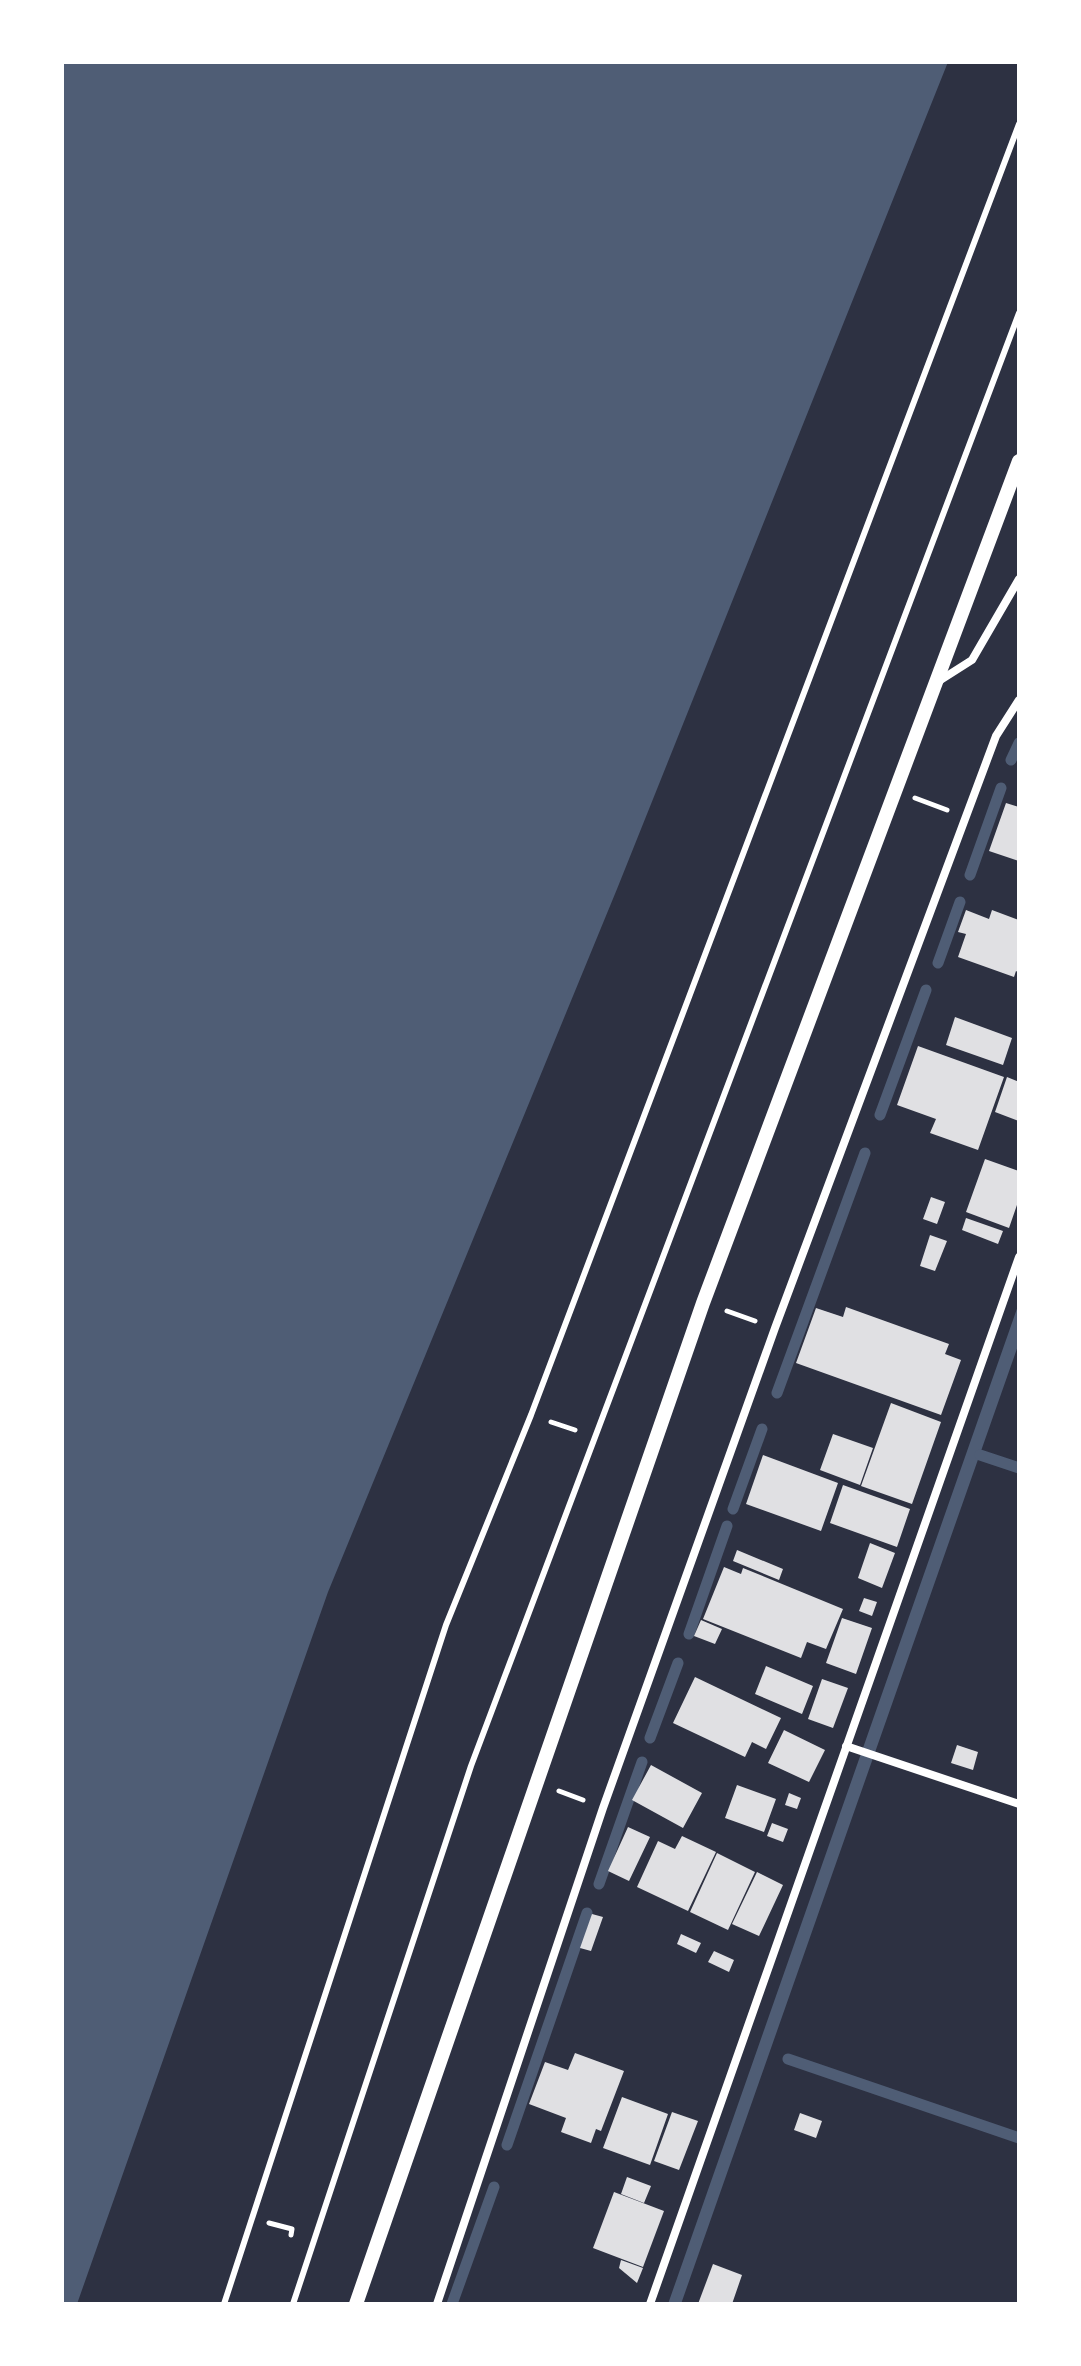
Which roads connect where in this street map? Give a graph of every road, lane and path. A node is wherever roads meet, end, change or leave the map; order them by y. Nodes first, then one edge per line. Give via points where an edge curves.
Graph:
1 (1019, 124) edge
2 (1019, 313) edge
3 (1019, 461) edge
4 (1019, 579) edge
5 (935, 683) junction
6 (1019, 700) edge
7 (895, 790) junction
8 (967, 817) junction
9 (1019, 1257) edge
10 (703, 1303) junction
11 (775, 1328) junction
12 (531, 1415) junction
13 (595, 1437) junction
14 (846, 1746) junction
15 (535, 1782) junction
16 (1019, 1804) edge
17 (603, 1808) junction
18 (224, 2304) edge
19 (293, 2304) edge
20 (356, 2304) edge
21 (437, 2304) edge
22 (650, 2304) edge

1 - 12 lane
2 - 13 lane
3 - 5 street
4 - 5 street via 972,660
5 - 7 street
6 - 8 street via 996,736
7 - 8 path
7 - 10 street
8 - 11 street
9 - 14 street
10 - 11 path
10 - 15 street
11 - 17 street
12 - 13 path
12 - 18 lane via 446,1625
13 - 19 lane via 471,1766
14 - 16 street
14 - 22 street
15 - 17 path
15 - 20 street
17 - 21 street

